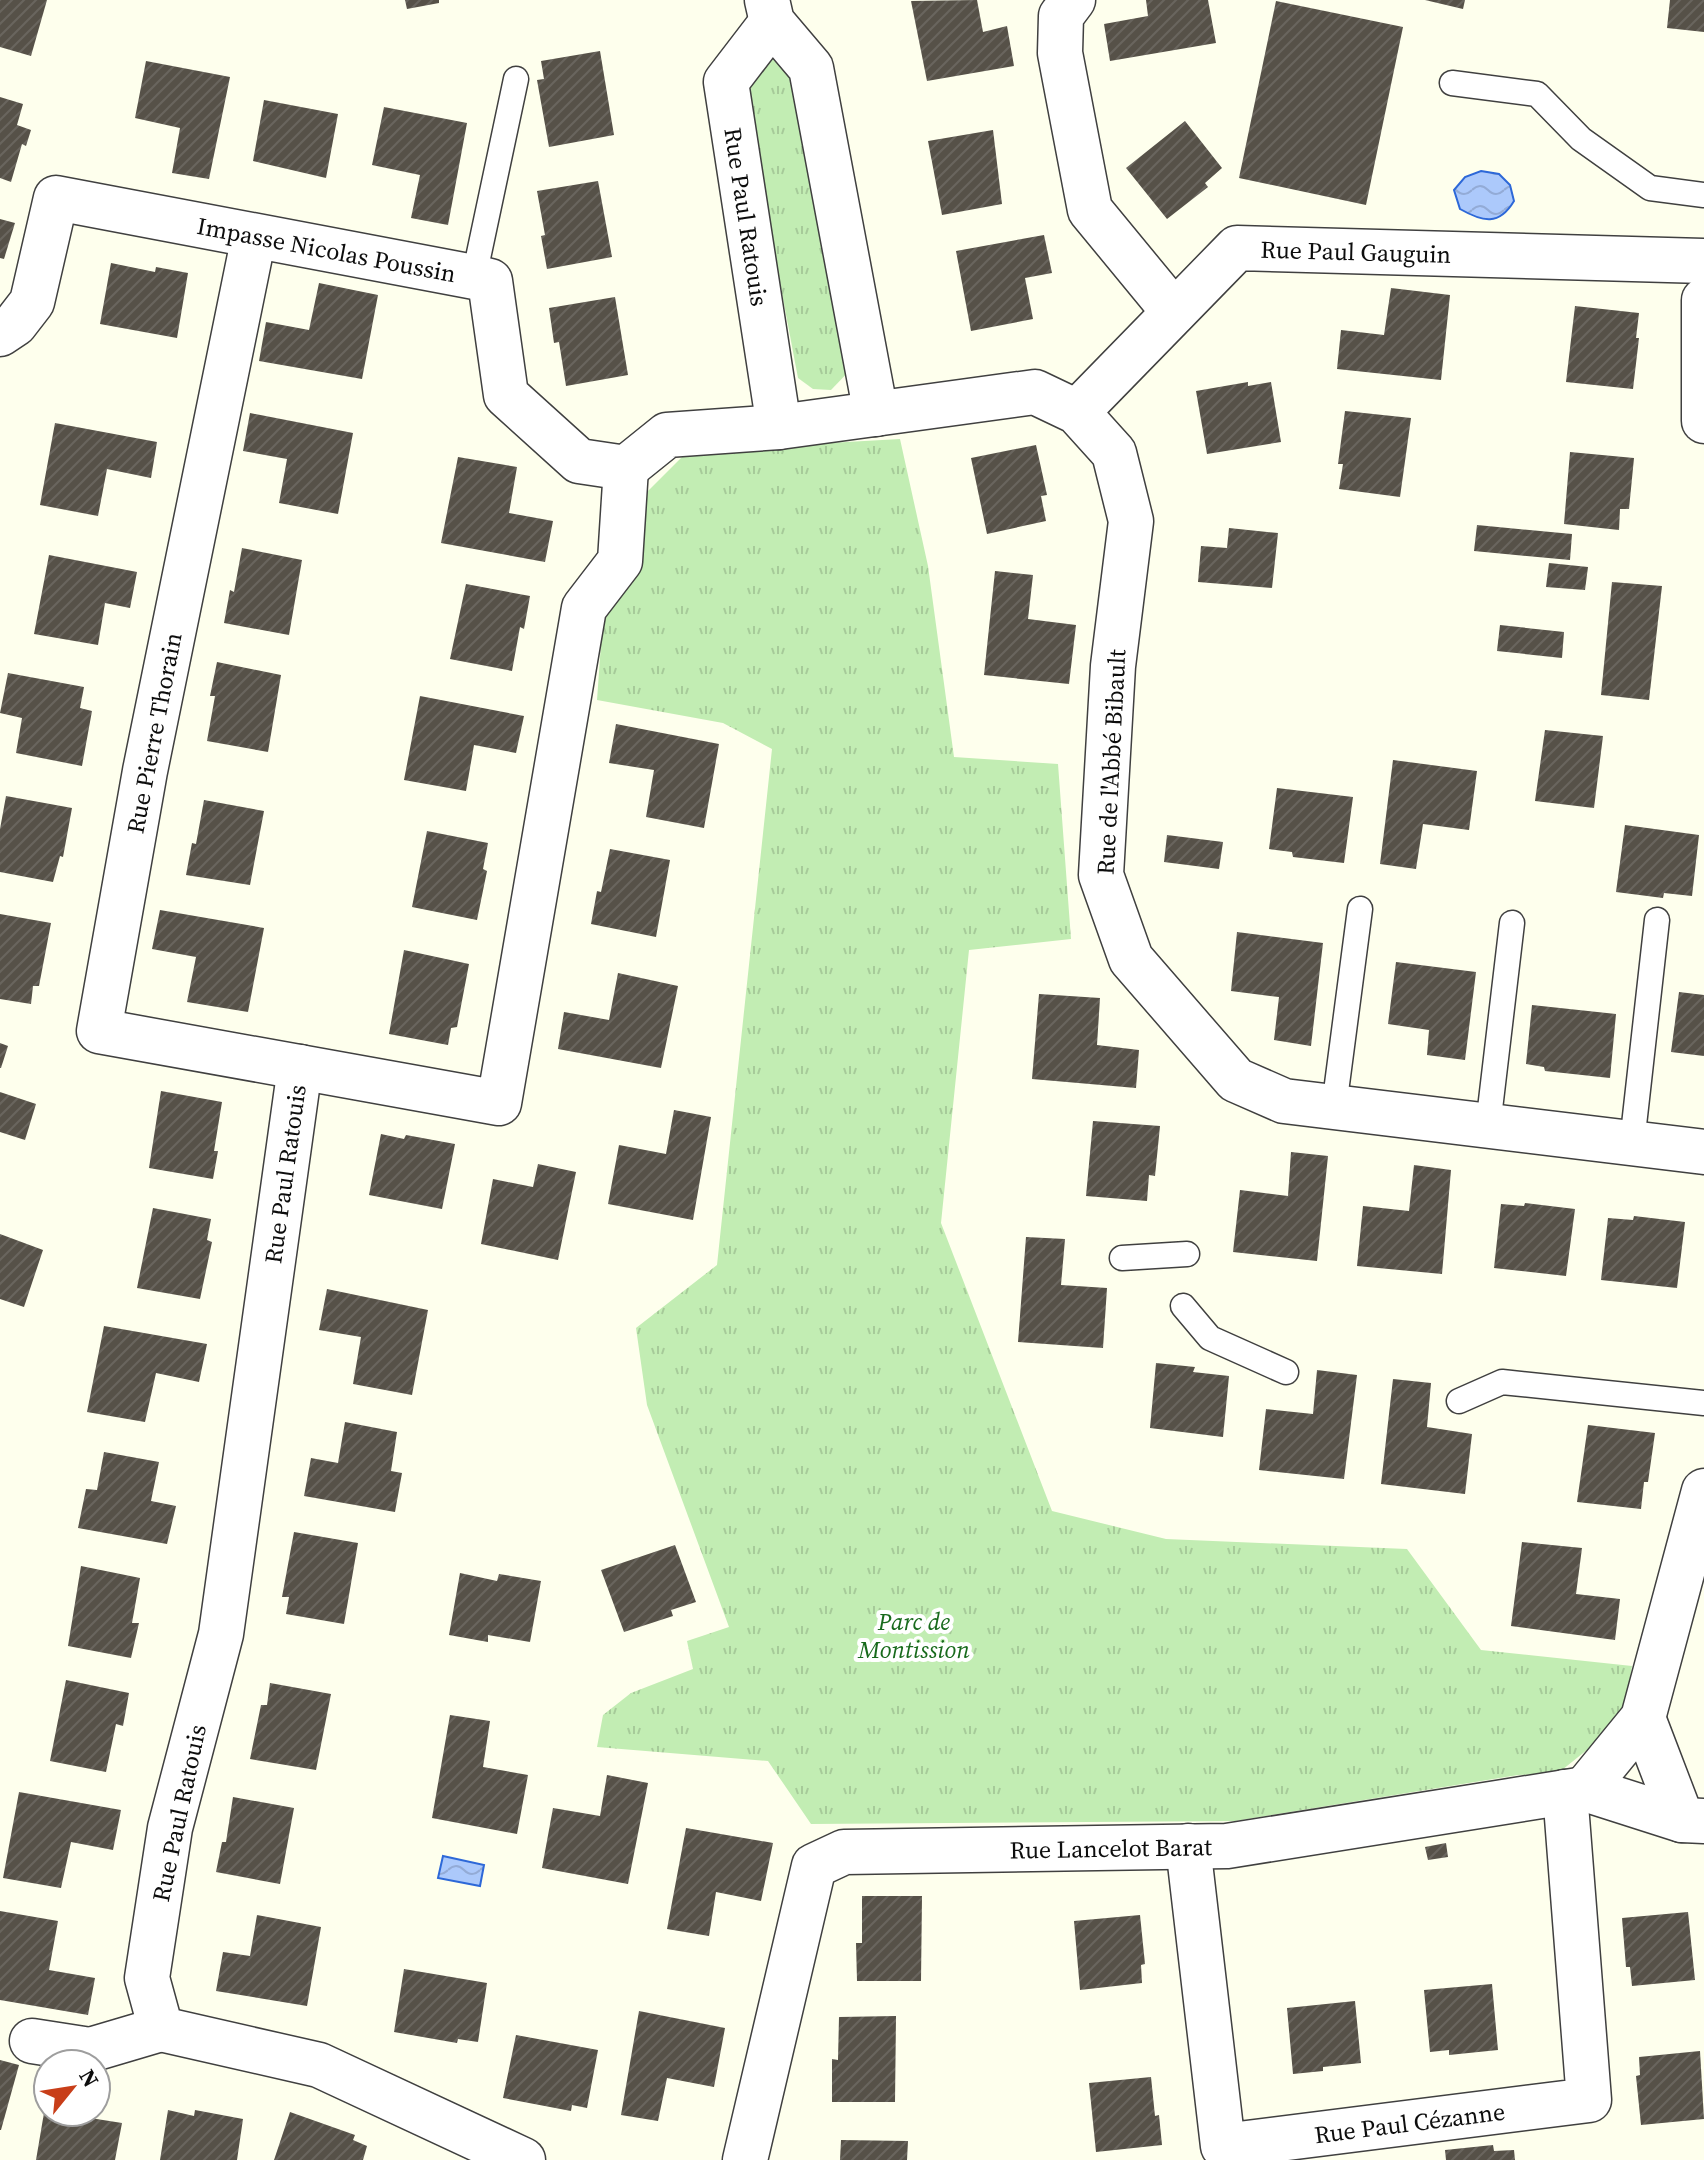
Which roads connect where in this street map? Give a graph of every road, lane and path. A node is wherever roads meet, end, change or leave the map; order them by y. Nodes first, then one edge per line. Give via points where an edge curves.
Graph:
1 (1073, 0) edge
2 (770, 11) edge
3 (516, 79) dead end
4 (1452, 83) dead end
5 (1704, 195) edge
6 (254, 236) junction
7 (1704, 261) edge
8 (474, 277) junction
9 (1704, 300) edge
10 (1174, 312) junction
11 (0, 334) edge
12 (1077, 412) junction
13 (876, 414) junction
14 (1704, 421) edge
15 (779, 427) junction
16 (626, 468) junction
17 (1360, 909) dead end
18 (1657, 920) dead end
19 (1512, 923) dead end
20 (300, 1067) junction
21 (1334, 1107) junction
22 (1488, 1126) junction
23 (1632, 1143) junction
24 (1704, 1152) edge
25 (1187, 1254) dead end
26 (1122, 1258) dead end
27 (1183, 1306) dead end
28 (1286, 1372) dead end
29 (1459, 1401) dead end
30 (1704, 1403) edge
31 (1704, 1491) edge
32 (1643, 1718) junction
33 (1575, 1791) junction
34 (1693, 1820) edge
35 (1188, 1846) junction
36 (161, 2029) junction
37 (32, 2041) dead end
38 (523, 2160) edge
39 (745, 2160) edge

1 - 10 street via 1061,16 1060,53 1090,210
2 - 13 street, Rue Paul Ratouis via 811,68
2 - 15 street, Rue Paul Ratouis via 726,82
3 - 8 lane
4 - 5 lane via 1537,94 1581,139 1650,188
6 - 8 street, Impasse Nicolas Poussin
6 - 11 street, Impasse Nicolas Poussin via 56,198 32,302
6 - 20 street, Rue Pierre Thorain via 145,771 99,1031
7 - 10 street, Rue Paul Gauguin via 1237,248
8 - 16 street, Impasse Nicolas Poussin via 490,281 506,395 579,461
9 - 14 street
10 - 12 street, Rue Paul Gauguin
12 - 13 street, Rue de l'Abbé Bibault via 1035,392
12 - 21 street, Rue de l'Abbé Bibault via 1114,453 1131,521 1113,666 1101,875 1131,959 1236,1080 1284,1101
13 - 15 street, Rue de l'Abbé Bibault
15 - 16 street, Rue de l'Abbé Bibault via 667,435
16 - 20 street, Rue Paul Ratouis via 620,561 584,608 499,1103
17 - 21 lane
18 - 23 lane
19 - 22 lane
20 - 36 street, Rue Paul Ratouis via 221,1634 170,1828 147,1978
21 - 22 street, Rue de l'Abbé Bibault
22 - 23 street, Rue de l'Abbé Bibault
23 - 24 street, Rue de l'Abbé Bibault
25 - 26 lane
27 - 28 lane via 1210,1338
29 - 30 lane via 1502,1382
31 - 32 street
32 - 33 street
32 - 34 street
33 - 34 street, Rue Lancelot Barat
33 - 35 street, Rue Lancelot Barat via 1227,1846
33 - 35 street, Rue Paul Cézanne via 1589,2100 1223,2146
35 - 39 street, Rue Lancelot Barat via 844,1852 814,1866
36 - 37 street via 90,2050
36 - 38 street via 319,2065

